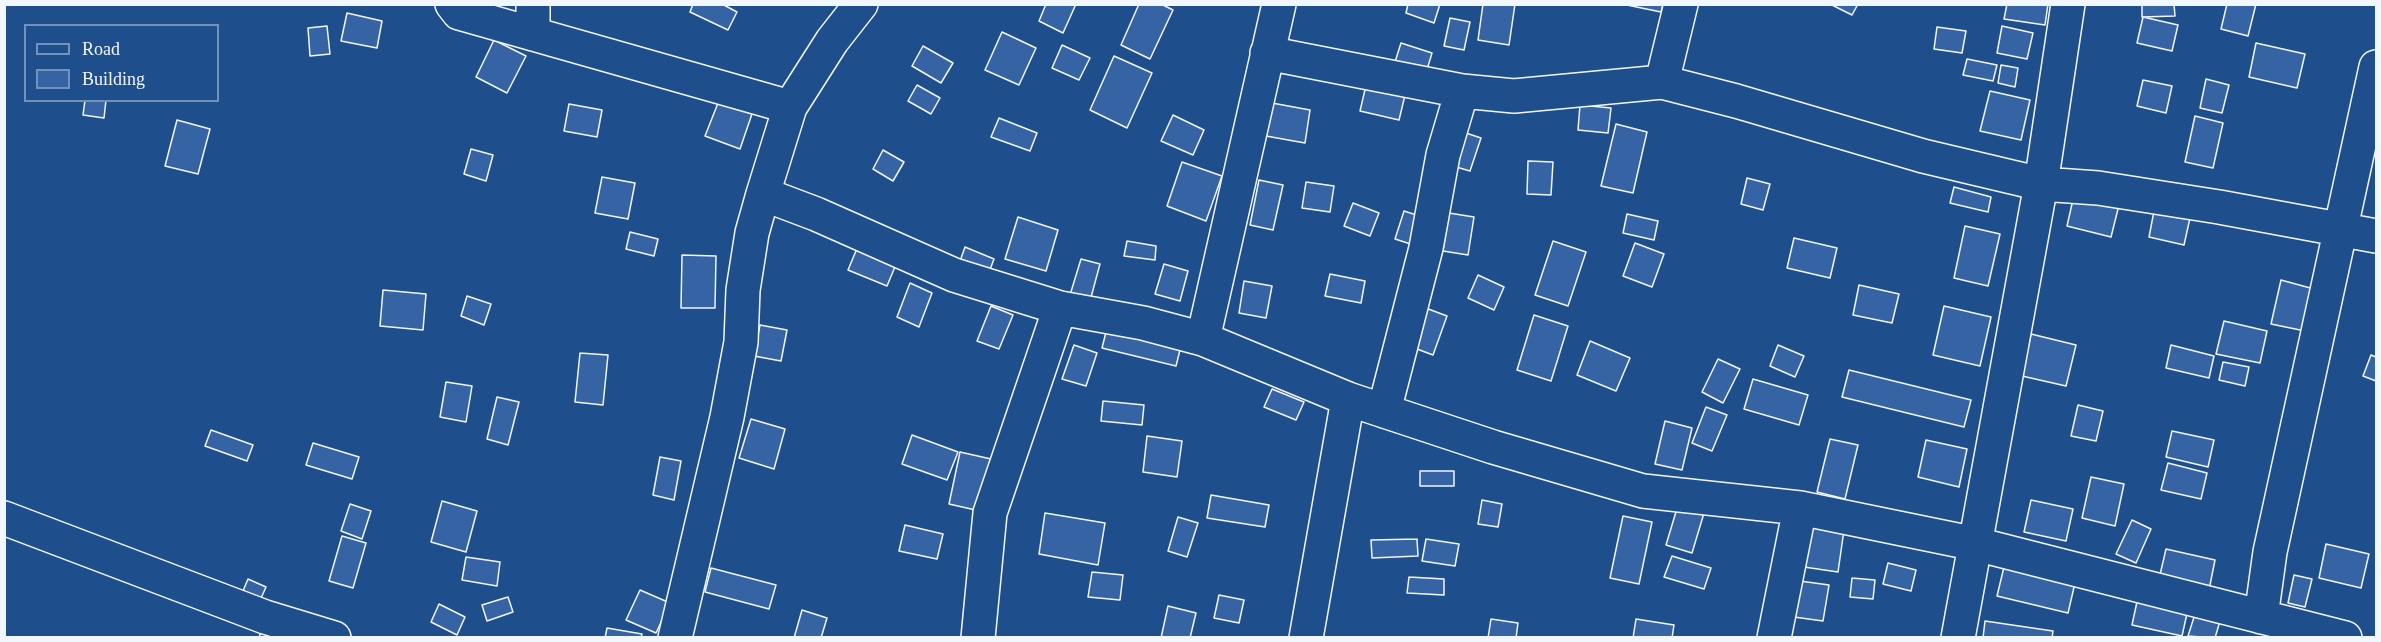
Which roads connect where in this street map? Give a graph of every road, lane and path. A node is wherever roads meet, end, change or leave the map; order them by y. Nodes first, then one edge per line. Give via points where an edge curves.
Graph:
1 (452, 4) edge
2 (861, 4) edge
3 (1279, 4) edge
4 (1681, 4) edge
5 (2068, 4) edge
6 (533, 19) edge
7 (1267, 53) junction
8 (2376, 67) edge
9 (1662, 82) junction
10 (1462, 91) junction
11 (790, 107) junction
12 (2041, 184) junction
13 (762, 194) junction
14 (2342, 229) junction
15 (2376, 236) edge
16 (1060, 308) junction
17 (1203, 339) junction
18 (1348, 399) junction
19 (1384, 411) junction
20 (1800, 508) junction
21 (4, 518) edge
22 (1976, 544) junction
23 (2261, 617) junction
24 (334, 638) edge
25 (675, 638) edge
26 (978, 638) edge
27 (1306, 638) edge
28 (1774, 638) edge
29 (1958, 638) edge
30 (2345, 638) edge

1 - 6 street via 459,14
2 - 11 street
3 - 7 street
4 - 9 street
5 - 12 street
6 - 11 street
7 - 10 street
7 - 17 street
8 - 14 street
9 - 10 street via 1514,96
9 - 12 street via 1923,156
10 - 19 street via 1443,155 1426,248
11 - 13 street
12 - 14 street via 2098,188
12 - 22 street
13 - 16 street via 954,275
13 - 25 street via 746,267 741,342 727,417
14 - 15 street
14 - 23 street via 2270,552
16 - 17 street
16 - 26 street via 990,513
17 - 18 street
18 - 19 street
18 - 27 street
19 - 20 street via 1643,492
20 - 22 street
20 - 28 street
21 - 24 street via 265,617
22 - 23 street
22 - 29 street
23 - 30 street

